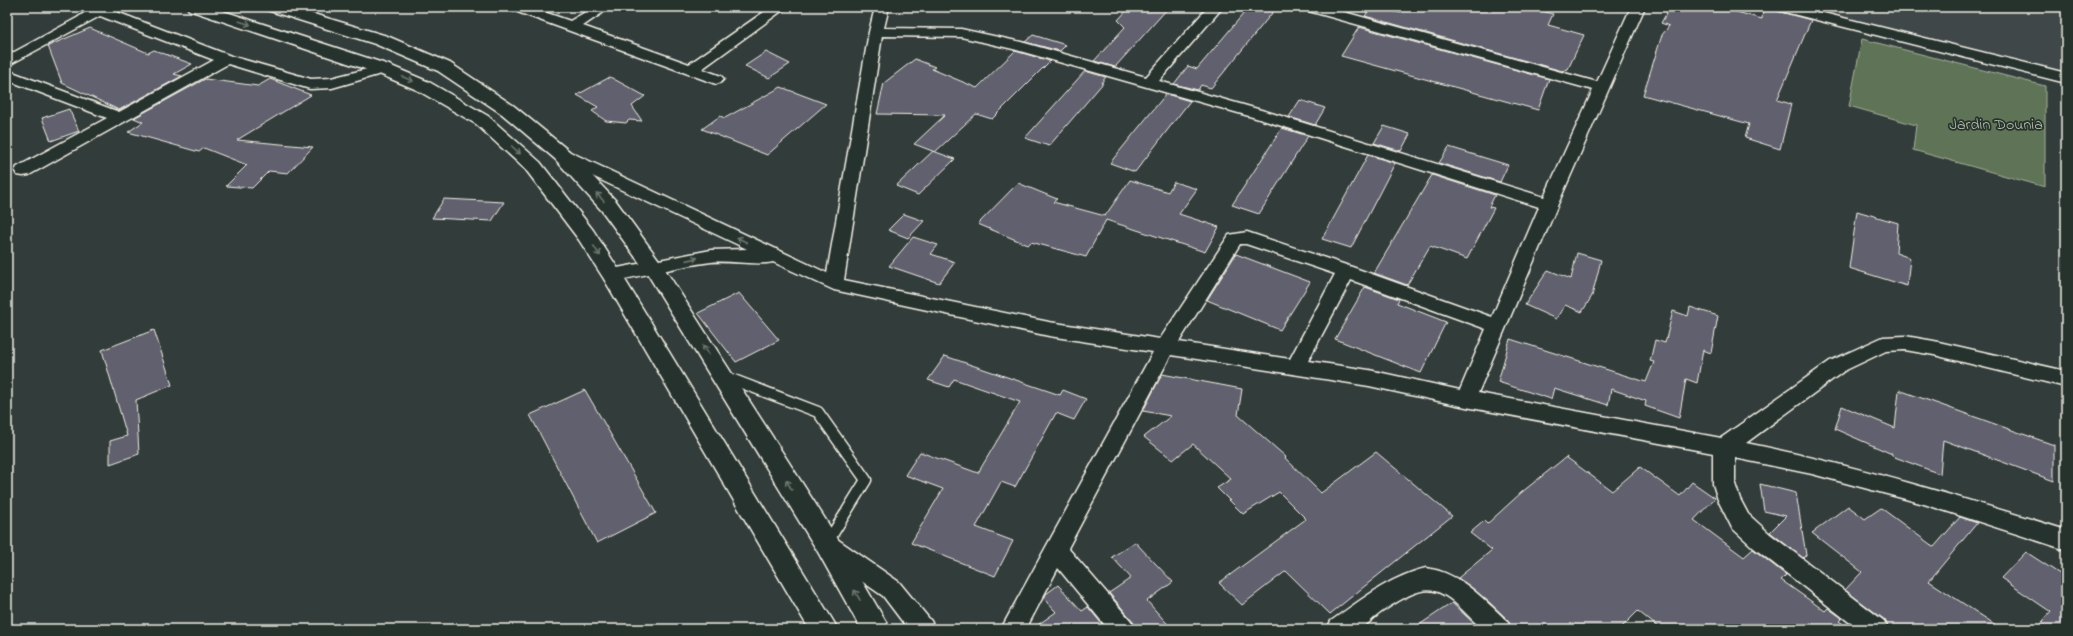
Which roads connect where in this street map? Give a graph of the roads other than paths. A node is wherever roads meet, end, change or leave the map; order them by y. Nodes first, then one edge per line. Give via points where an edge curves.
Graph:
1 (195, 7) edge
2 (273, 7) edge
3 (516, 7) edge
4 (604, 7) edge
5 (780, 7) edge
6 (882, 7) edge
7 (1216, 7) edge
8 (1310, 7) edge
9 (1638, 7) edge
10 (1782, 7) edge
11 (100, 8) edge
12 (572, 27) junction
13 (876, 32) junction
14 (226, 59) junction
15 (7, 62) edge
16 (383, 69) junction
17 (691, 70) junction
18 (7, 75) edge
19 (2066, 78) edge
20 (716, 79) dead end
21 (1149, 83) junction
22 (1601, 88) junction
23 (121, 118) junction
24 (562, 155) junction
25 (23, 171) dead end
26 (1549, 204) junction
27 (777, 258) junction
28 (654, 268) junction
29 (1346, 270) junction
30 (612, 275) junction
31 (834, 284) junction
32 (1497, 326) junction
33 (1165, 347) junction
34 (1296, 366) junction
35 (721, 375) junction
36 (2066, 379) edge
37 (1466, 399) junction
38 (1724, 447) junction
39 (2066, 540) edge
40 (827, 544) junction
41 (1056, 550) junction
42 (824, 629) edge
43 (876, 629) edge
44 (923, 629) edge
45 (1013, 629) edge
46 (1123, 629) edge
47 (1339, 629) edge
48 (1499, 629) edge
49 (1876, 629) edge

1 -> 16 highway
2 - 24 highway via 381,40 444,67 508,110
3 - 12 street
4 - 12 street
5 - 17 street
6 - 13 street
7 - 21 street
8 - 22 street
9 - 22 street
10 - 19 street
11 - 14 street
11 - 15 street via 82,21
12 - 17 street
13 - 21 street via 961,33 1063,58
13 - 31 street
14 - 16 street via 310,84 332,84
14 - 23 street
16 -> 30 highway via 423,86 482,120 514,148 533,166 586,235
17 - 20 street
18 - 23 street
21 - 26 street via 1270,117
22 - 26 street
23 - 25 street
27 -> 24 street via 694,216
28 -> 24 highway via 609,206
26 - 32 street
28 -> 27 street via 703,256
27 - 31 street
28 - 30 street
35 -> 28 highway
29 - 32 street
29 - 33 street via 1247,238 1235,239
29 - 34 street
30 - 42 highway
31 - 33 street via 1049,329
32 - 37 street
33 - 34 street
33 - 41 street
34 - 37 street via 1369,378
40 -> 35 highway
35 - 40 lane via 818,412 866,480
36 - 38 street via 1934,348 1905,343 1883,344 1837,366
37 - 38 street
38 - 39 street via 1812,465 1894,487
38 - 49 street via 1724,484 1740,522 1762,542
43 -> 40 highway
40 - 44 street via 891,589
41 - 45 street
41 - 46 street
47 - 48 street via 1402,586 1421,578 1436,579 1452,589

